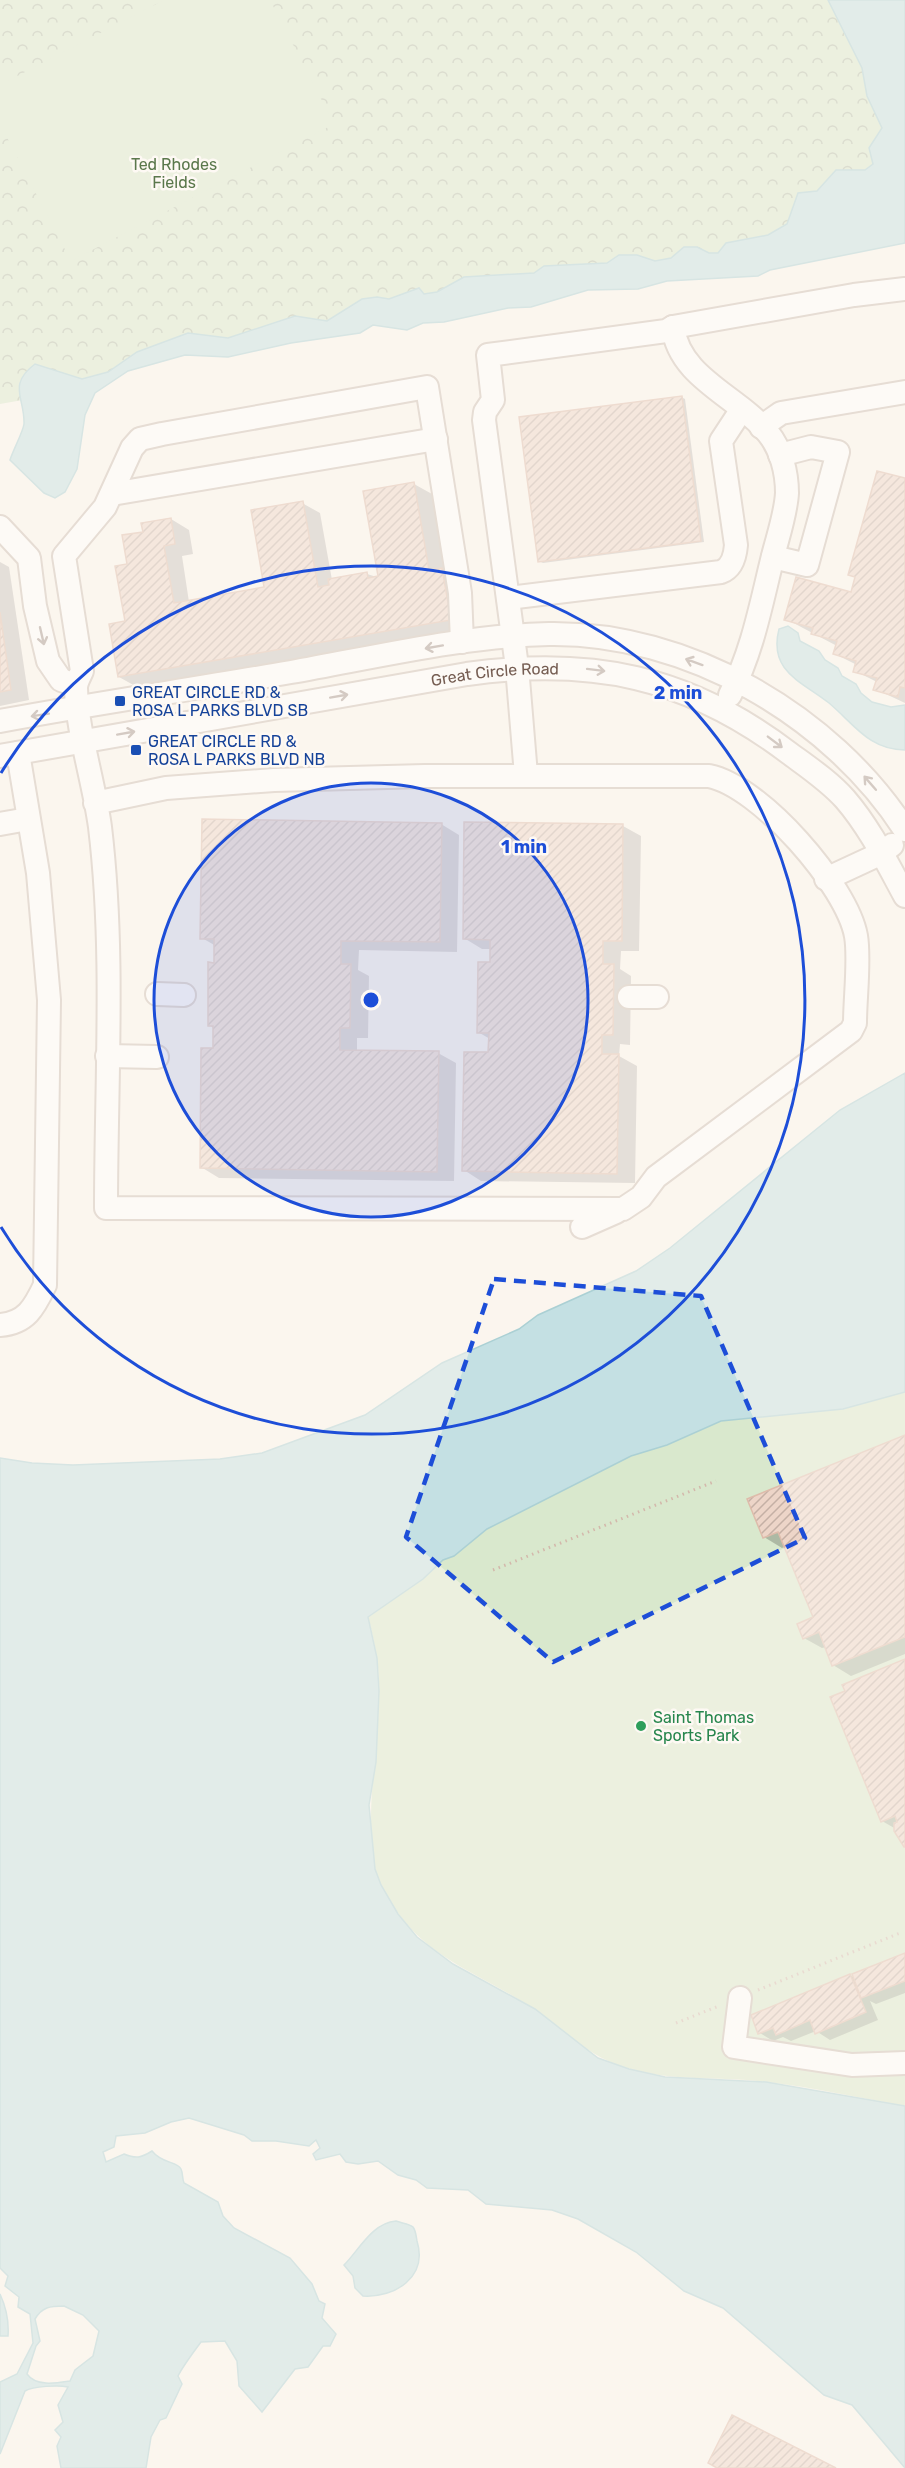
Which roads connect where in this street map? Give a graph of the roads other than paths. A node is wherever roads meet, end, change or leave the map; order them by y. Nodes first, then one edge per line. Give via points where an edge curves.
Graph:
1 (905, 289) edge
2 (673, 327) junction
3 (905, 392) edge
4 (742, 410) junction
5 (761, 427) junction
6 (436, 439) junction
7 (780, 455) junction
8 (112, 494) junction
9 (0, 526) edge
10 (64, 556) junction
11 (773, 557) junction
12 (29, 558) junction
13 (508, 598) junction
14 (70, 600) junction
15 (35, 606) junction
16 (513, 636) junction
17 (462, 642) junction
18 (517, 667) junction
19 (737, 681) junction
20 (76, 685) junction
21 (79, 709) junction
22 (723, 710) junction
23 (0, 721) edge
24 (85, 740) junction
25 (9, 755) edge
26 (526, 775) junction
27 (95, 802) junction
28 (28, 819) junction
29 (0, 824) edge
30 (905, 830) edge
31 (905, 835) edge
32 (882, 854) junction
33 (826, 879) junction
34 (905, 896) edge
35 (157, 994) dead end
36 (184, 995) dead end
37 (629, 997) dead end
38 (657, 997) dead end
39 (107, 1056) junction
40 (157, 1057) dead end
41 (623, 1209) junction
42 (582, 1227) dead end
43 (0, 1325) edge
44 (740, 1998) road end
45 (905, 2063) edge

1 - 2 street
2 - 4 street via 681,357
2 - 13 street via 488,355 493,400 484,420
3 - 5 street via 781,413
4 - 5 street
4 - 13 street via 721,441 736,545 728,569
5 - 7 street
6 - 8 street
6 - 8 street via 427,387 140,439 117,476
6 - 17 street via 460,593
7 - 11 street via 787,495
7 - 11 street via 811,447 838,452 807,565
8 - 10 street
9 - 12 street
10 - 12 street
10 - 14 street
11 - 19 street via 747,661
12 - 15 street
13 - 16 street
14 - 15 street
14 - 20 street via 82,671
15 -> 20 street via 48,661 61,680
16 - 17 street, Great Circle Road
16 - 18 street
19 -> 16 street, Great Circle Road via 662,650 562,635
17 -> 21 street, Great Circle Road
18 -> 22 street, Great Circle Road via 575,668 639,678 673,687
24 -> 18 street, Great Circle Road
18 - 26 street
19 - 22 street
30 -> 19 street, Great Circle Road via 889,805 837,750 798,717
20 - 21 street
21 -> 23 street, Great Circle Road
21 - 24 street
22 -> 32 street, Great Circle Road via 762,732 828,782 859,816
24 - 25 street, Great Circle Road
24 - 27 street
25 - 28 street
26 - 27 street via 262,781 166,788
26 - 33 street via 722,778 781,821
27 - 39 street via 106,882
28 - 29 street
28 - 43 street via 38,873 49,1000 45,1285 28,1314 15,1324
31 - 32 street
32 - 33 street
32 - 34 street, Great Circle Road
33 - 41 street via 856,936 855,1023 851,1031 656,1177 641,1197
35 - 36 street
37 - 38 street
39 - 40 street
39 - 41 street via 106,1208
41 - 42 street
44 - 45 street via 734,2047 852,2065

